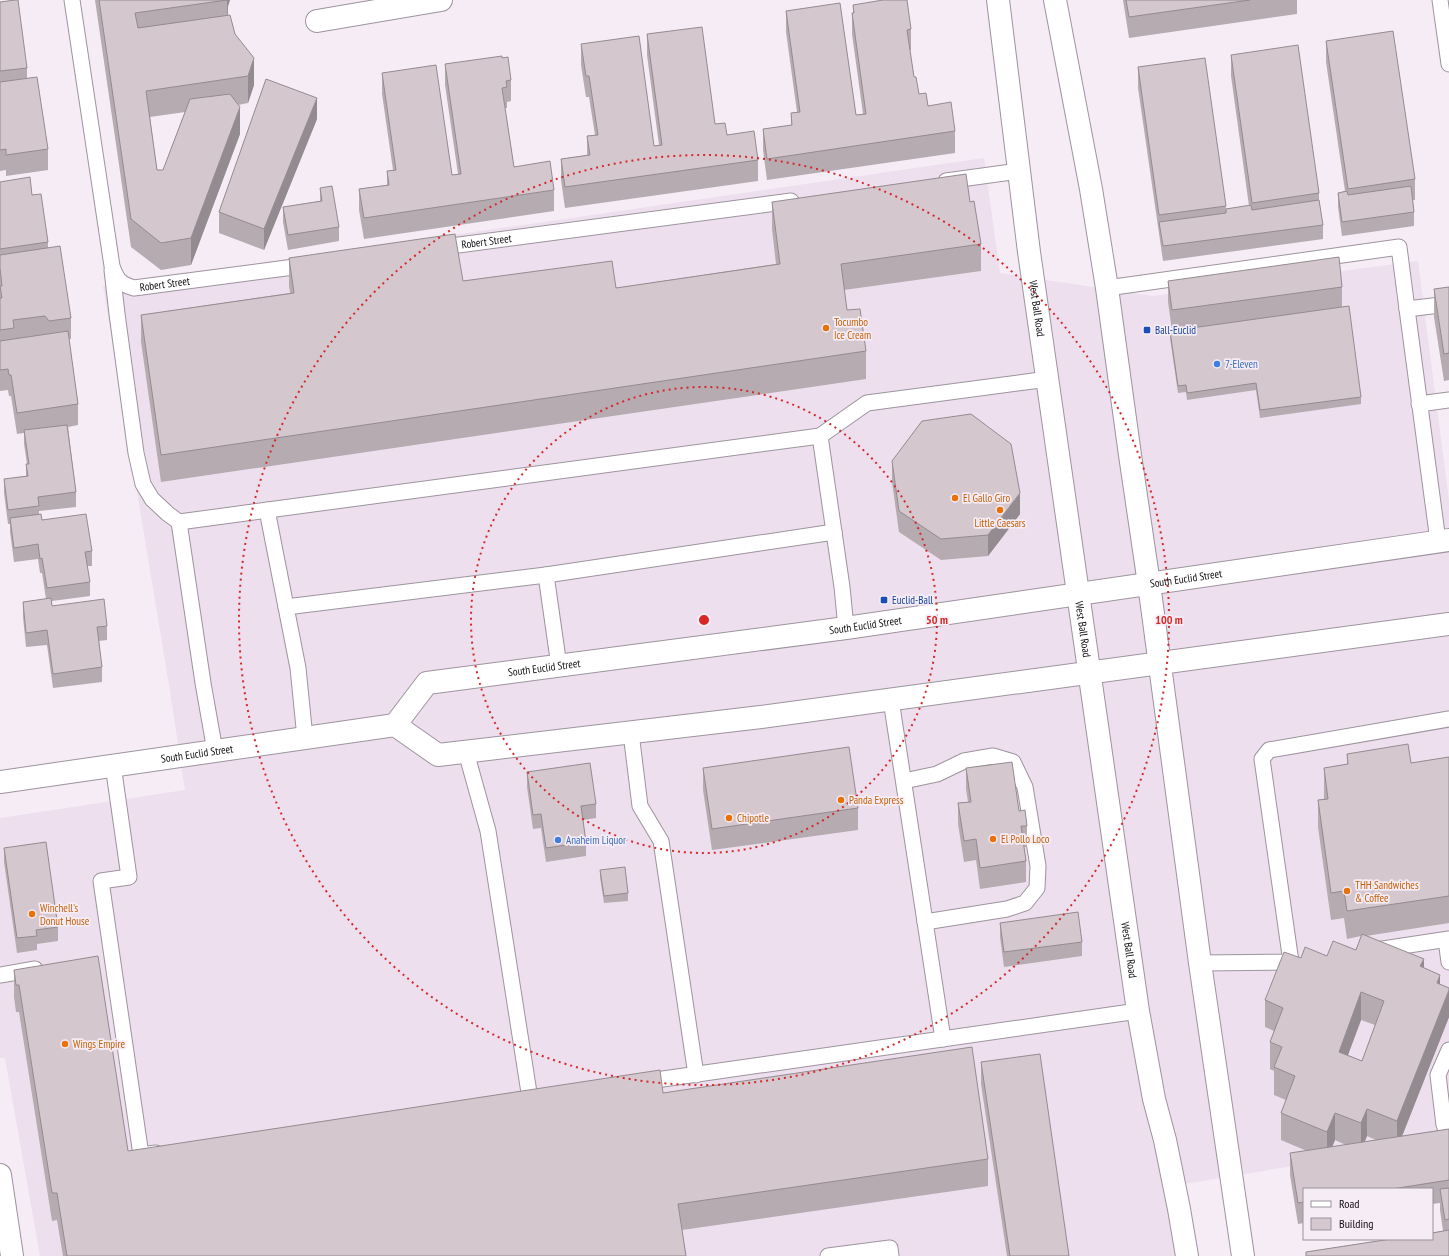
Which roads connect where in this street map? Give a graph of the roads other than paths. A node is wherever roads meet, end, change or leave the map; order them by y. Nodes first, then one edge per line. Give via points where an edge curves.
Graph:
1 (72, 0) edge
2 (441, 0) edge
3 (998, 0) edge
4 (1055, 0) edge
5 (1440, 0) edge
6 (317, 21) dead end
7 (1449, 64) edge
8 (1019, 171) junction
9 (935, 182) edge
10 (808, 199) edge
11 (420, 250) edge
12 (324, 262) edge
13 (112, 266) junction
14 (1107, 288) junction
15 (1449, 304) edge
16 (1407, 309) junction
17 (1048, 379) junction
18 (1449, 400) edge
19 (1419, 404) junction
20 (820, 436) junction
21 (266, 510) junction
22 (179, 522) junction
23 (834, 532) junction
24 (1443, 541) edge
25 (546, 575) junction
26 (1149, 584) junction
27 (1078, 594) junction
28 (286, 607) junction
29 (1449, 624) edge
30 (846, 628) junction
31 (1160, 664) junction
32 (559, 666) junction
33 (1090, 673) junction
34 (891, 700) junction
35 (1449, 719) edge
36 (395, 724) junction
37 (631, 733) junction
38 (305, 738) junction
39 (215, 751) junction
40 (466, 752) junction
41 (113, 765) junction
42 (904, 781) junction
43 (0, 782) edge
44 (925, 922) junction
45 (1447, 940) edge
46 (1360, 952) edge
47 (112, 956) junction
48 (98, 959) edge
49 (1449, 962) edge
50 (1200, 963) junction
51 (52, 966) edge
52 (0, 975) edge
53 (1138, 1011) junction
54 (943, 1039) junction
55 (1449, 1050) edge
56 (696, 1074) junction
57 (627, 1085) edge
58 (530, 1099) edge
59 (1449, 1124) edge
60 (173, 1150) edge
61 (0, 1175) edge
62 (11, 1256) edge
63 (828, 1256) edge
64 (891, 1256) edge
65 (1187, 1256) edge
66 (1243, 1256) edge

1 - 13 lane, Robert Street
2 - 6 main road
3 - 8 main road, West Ball Road
4 - 14 main road
5 - 7 lane
8 - 9 lane
8 - 17 main road, West Ball Road
10 - 11 lane, Robert Street
12 - 13 lane, Robert Street via 134,288 117,279
13 - 22 lane via 132,430 142,484 152,499
14 - 16 lane via 1399,247
14 - 26 main road
15 - 16 lane
16 - 19 lane
17 - 20 lane via 867,403
17 - 27 main road, West Ball Road
18 - 19 lane
19 - 24 lane
20 - 21 lane
20 - 23 lane
21 - 22 lane
21 - 28 lane
22 - 39 lane
23 - 25 lane
23 - 30 lane
24 - 26 main road, South Euclid Street
25 - 28 lane
25 - 32 lane
26 - 27 main road, South Euclid Street
26 - 31 main road
27 - 30 main road, South Euclid Street
27 - 33 main road, West Ball Road
28 - 38 lane via 298,668
29 - 31 main road
30 - 32 main road, South Euclid Street
31 - 33 main road
31 - 50 main road
32 - 36 main road, South Euclid Street via 427,684
33 - 34 main road
33 - 53 main road, West Ball Road
34 - 37 main road
34 - 42 lane
35 - 50 lane via 1270,750 1262,759 1299,961
36 - 38 main road, South Euclid Street
36 - 40 main road via 438,755
37 - 40 main road
37 - 56 lane via 640,806 661,841
38 - 39 main road, South Euclid Street
39 - 41 main road, South Euclid Street
40 - 58 lane via 488,831
41 - 43 main road, South Euclid Street
41 - 47 lane via 129,877 101,881
42 - 44 lane
42 - 44 lane via 937,774 964,762 993,756 1013,762 1025,787 1038,866 1037,888 1025,902 1007,909
44 - 54 lane
45 - 46 lane
45 - 49 lane
47 - 48 lane
47 - 60 lane via 141,1155
50 - 66 main road
51 - 52 lane
53 - 54 lane
53 - 65 main road, West Ball Road
54 - 56 lane
55 - 59 lane via 1438,1075 1444,1125
56 - 57 lane
61 - 62 main road
63 - 64 lane via 890,1248

